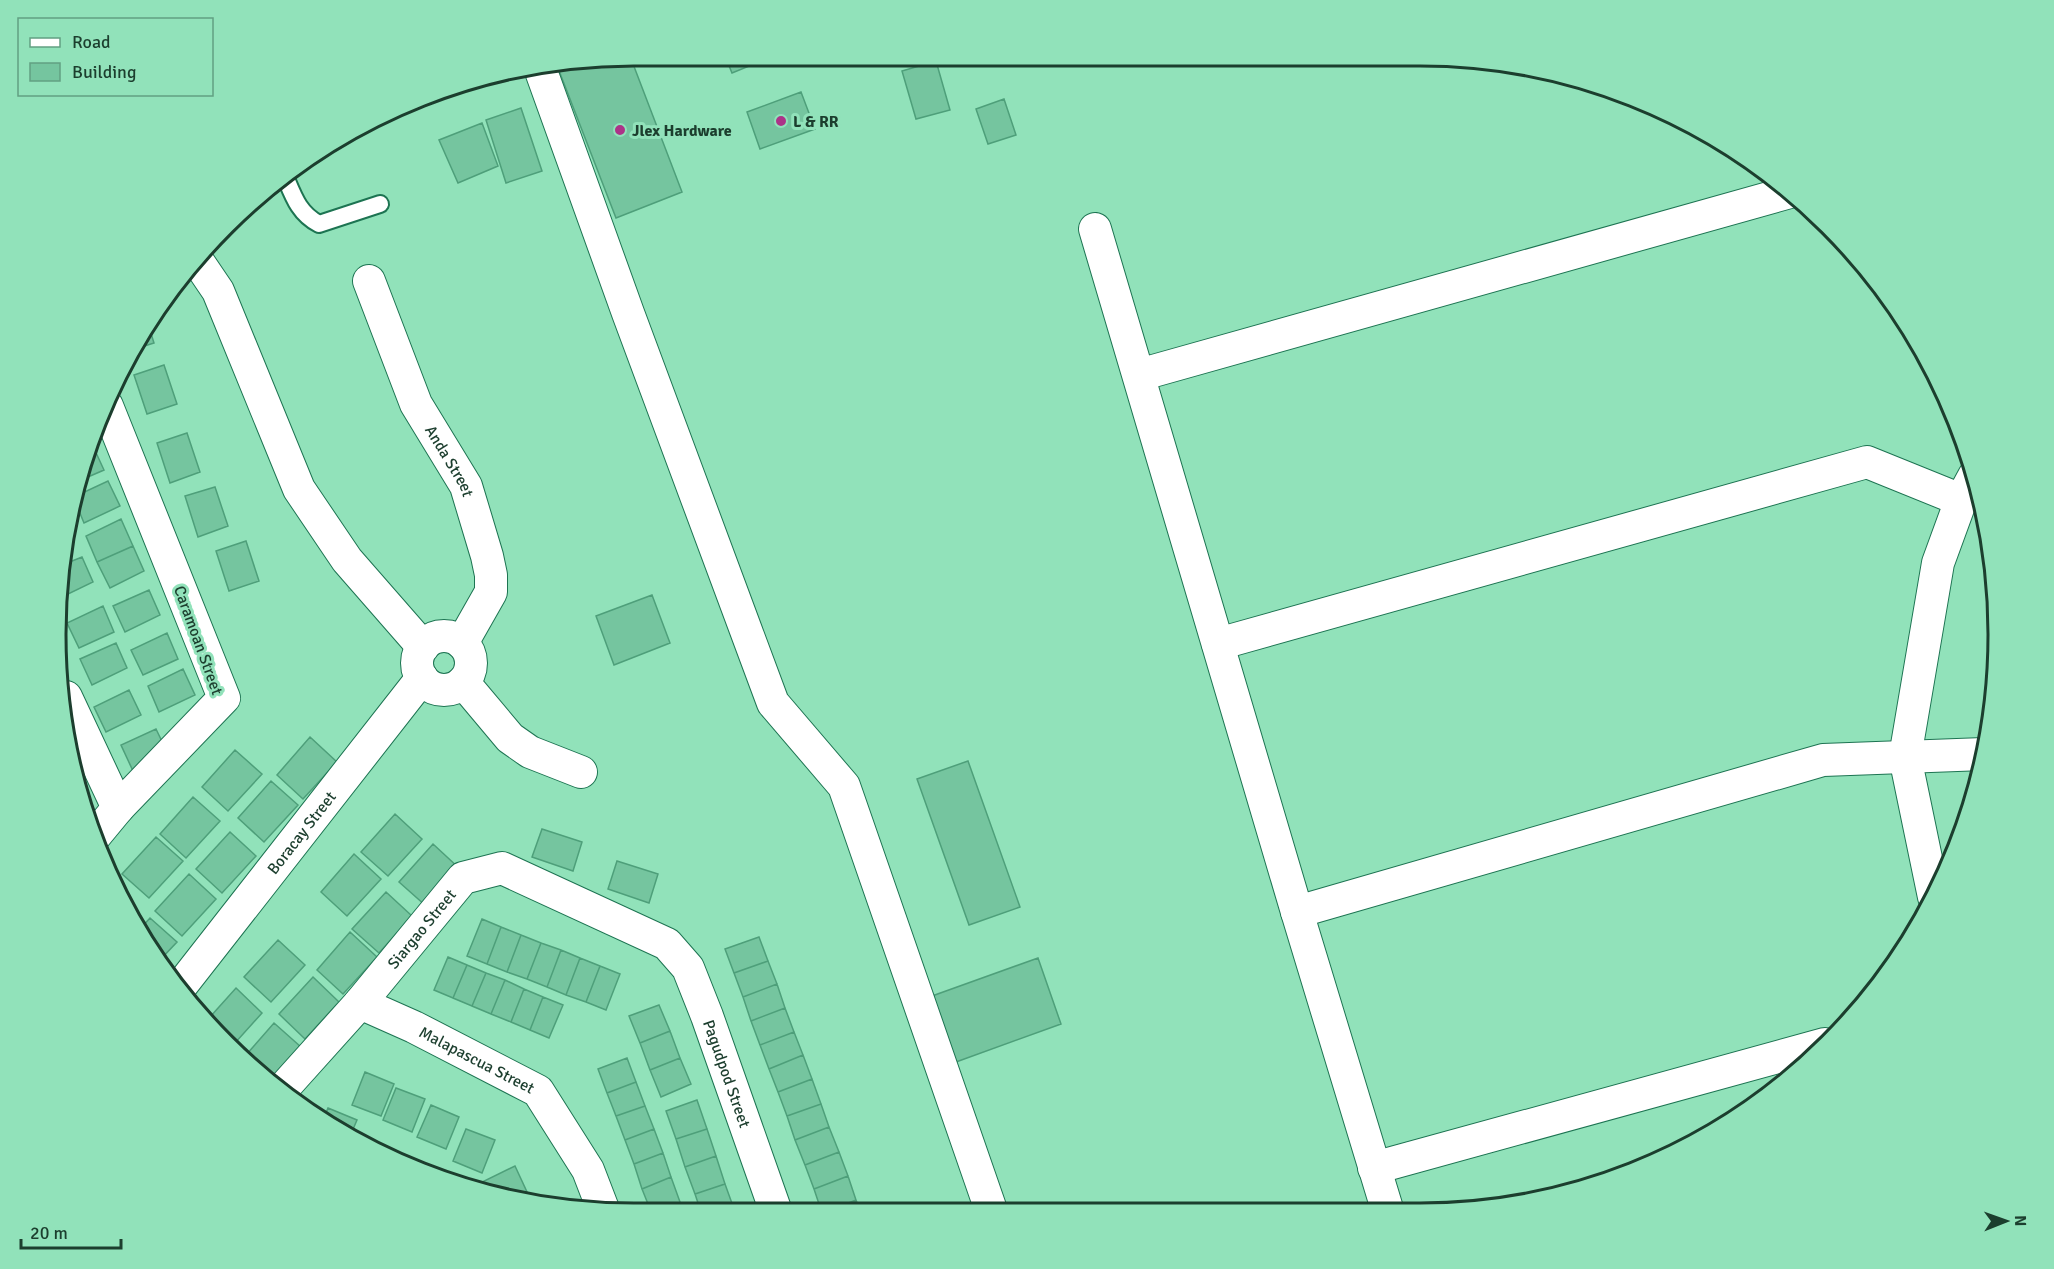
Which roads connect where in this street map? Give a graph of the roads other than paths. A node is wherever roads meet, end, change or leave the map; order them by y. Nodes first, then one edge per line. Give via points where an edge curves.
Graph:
1 (542, 74) edge
2 (288, 183) edge
3 (1780, 195) edge
4 (380, 204) dead end
5 (1095, 229) dead end
6 (214, 252) edge
7 (202, 266) edge
8 (369, 281) dead end
9 (218, 291) junction
10 (1139, 375) junction
11 (110, 414) edge
12 (1968, 488) edge
13 (462, 643) junction
14 (1218, 644) junction
15 (423, 647) junction
16 (422, 678) junction
17 (463, 682) junction
18 (71, 707) edge
19 (1975, 754) edge
20 (1905, 757) junction
21 (581, 772) dead end
22 (118, 808) junction
23 (101, 829) edge
24 (1931, 882) edge
25 (1297, 912) junction
26 (667, 944) joint
27 (184, 982) edge
28 (360, 1003) junction
29 (1808, 1049) edge
30 (287, 1085) edge
31 (1374, 1168) junction
32 (600, 1202) edge
33 (773, 1203) edge
34 (989, 1203) edge
35 (1385, 1203) edge

1 - 34 street via 773,703 844,786
2 - 4 lane via 298,208 319,224
3 - 10 street
5 - 10 street
6 - 9 street
7 - 9 street
8 - 13 street, Anda Street via 416,404 466,486 487,556 490,592
9 - 15 street via 299,489 347,560
10 - 14 street
11 - 22 street, Caramoan Street via 224,698
12 - 14 street via 1867,462
12 - 20 street via 1938,563
13 - 15 street via 455,638 438,637
13 - 17 street via 471,658
14 - 25 street
15 - 16 street via 417,663
16 - 17 street via 429,685 446,690
16 - 27 street, Boracay Street
17 - 21 street via 510,738 530,752
18 - 22 street
19 - 20 street
20 - 24 street
20 - 25 street via 1823,760
22 - 23 street, Caramoan Street
25 - 31 street
26 - 28 street, Siargao Street via 502,868 463,878
26 - 33 street, Pagudpod Street via 688,968
28 - 30 street, Siargao Street
28 - 32 street, Malapascua Street via 538,1091 588,1170
29 - 31 street
31 - 35 street

